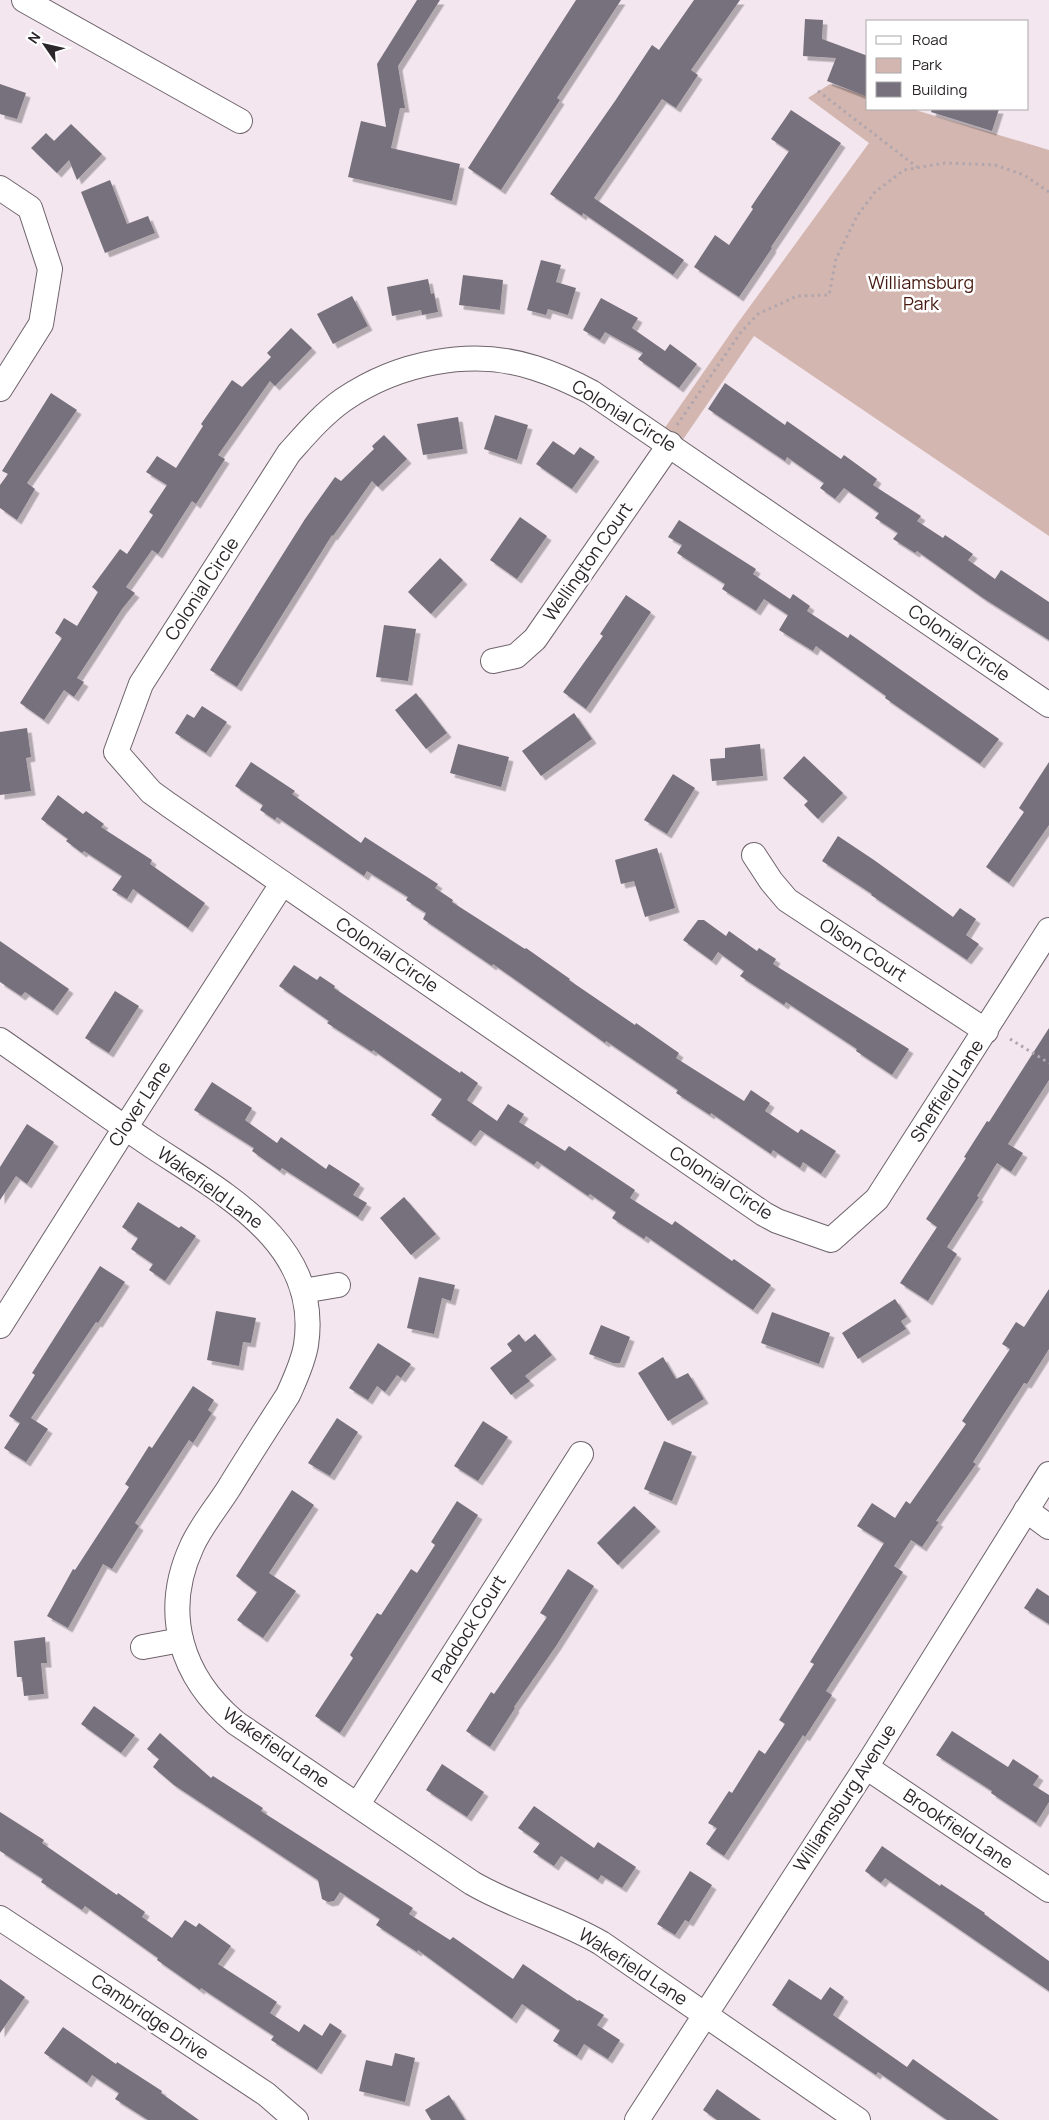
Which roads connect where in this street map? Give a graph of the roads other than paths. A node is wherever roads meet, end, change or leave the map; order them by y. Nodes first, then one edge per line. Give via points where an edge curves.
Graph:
1 (24, 0) edge
2 (240, 121) dead end
3 (0, 188) edge
4 (0, 389) edge
5 (667, 443) junction
6 (493, 662) dead end
7 (1049, 705) edge
8 (754, 855) dead end
9 (282, 884) junction
10 (1049, 930) edge
11 (986, 1031) junction
12 (0, 1040) edge
13 (125, 1128) junction
14 (831, 1240) joint
15 (338, 1285) dead end
16 (303, 1292) junction
17 (0, 1326) edge
18 (581, 1454) dead end
19 (1049, 1474) edge
20 (1026, 1510) junction
21 (1049, 1527) edge
22 (181, 1640) junction
23 (143, 1647) dead end
24 (866, 1767) junction
25 (358, 1804) junction
26 (1049, 1890) edge
27 (0, 1918) edge
28 (706, 2015) junction
29 (296, 2120) edge
30 (637, 2120) edge
31 (858, 2120) edge

1 - 2 street
3 - 4 street via 30,208 50,269 41,324
5 - 6 street, Wellington Court via 535,639 516,656
5 - 7 street, Colonial Circle
5 - 9 street, Colonial Circle via 564,378 533,367 464,359 399,371 368,385 317,421 289,453 141,684 116,752 151,792
8 - 11 street, Olson Court via 787,900
9 - 13 street, Clover Lane
9 - 14 street, Colonial Circle via 764,1214
10 - 11 street, Sheffield Lane
11 - 14 street, Sheffield Lane via 877,1199
12 - 13 street, Wakefield Lane
13 - 16 street, Wakefield Lane via 241,1206 266,1228 286,1252
13 - 17 street, Clover Lane
15 - 16 street
16 - 22 street, Wakefield Lane via 307,1317 306,1345 299,1370 288,1395 193,1545 178,1590 177,1616
18 - 25 street, Paddock Court
19 - 20 street, Williamsburg Avenue
20 - 21 street
20 - 24 street, Williamsburg Avenue
22 - 23 street
22 - 25 street, Wakefield Lane via 201,1686 219,1709
24 - 26 street, Brookfield Lane
24 - 28 street, Williamsburg Avenue
25 - 28 street, Wakefield Lane via 472,1883 493,1895 576,1928
27 - 29 street, Cambridge Drive via 266,2094
28 - 30 street, Williamsburg Avenue
28 - 31 street, Wakefield Lane

